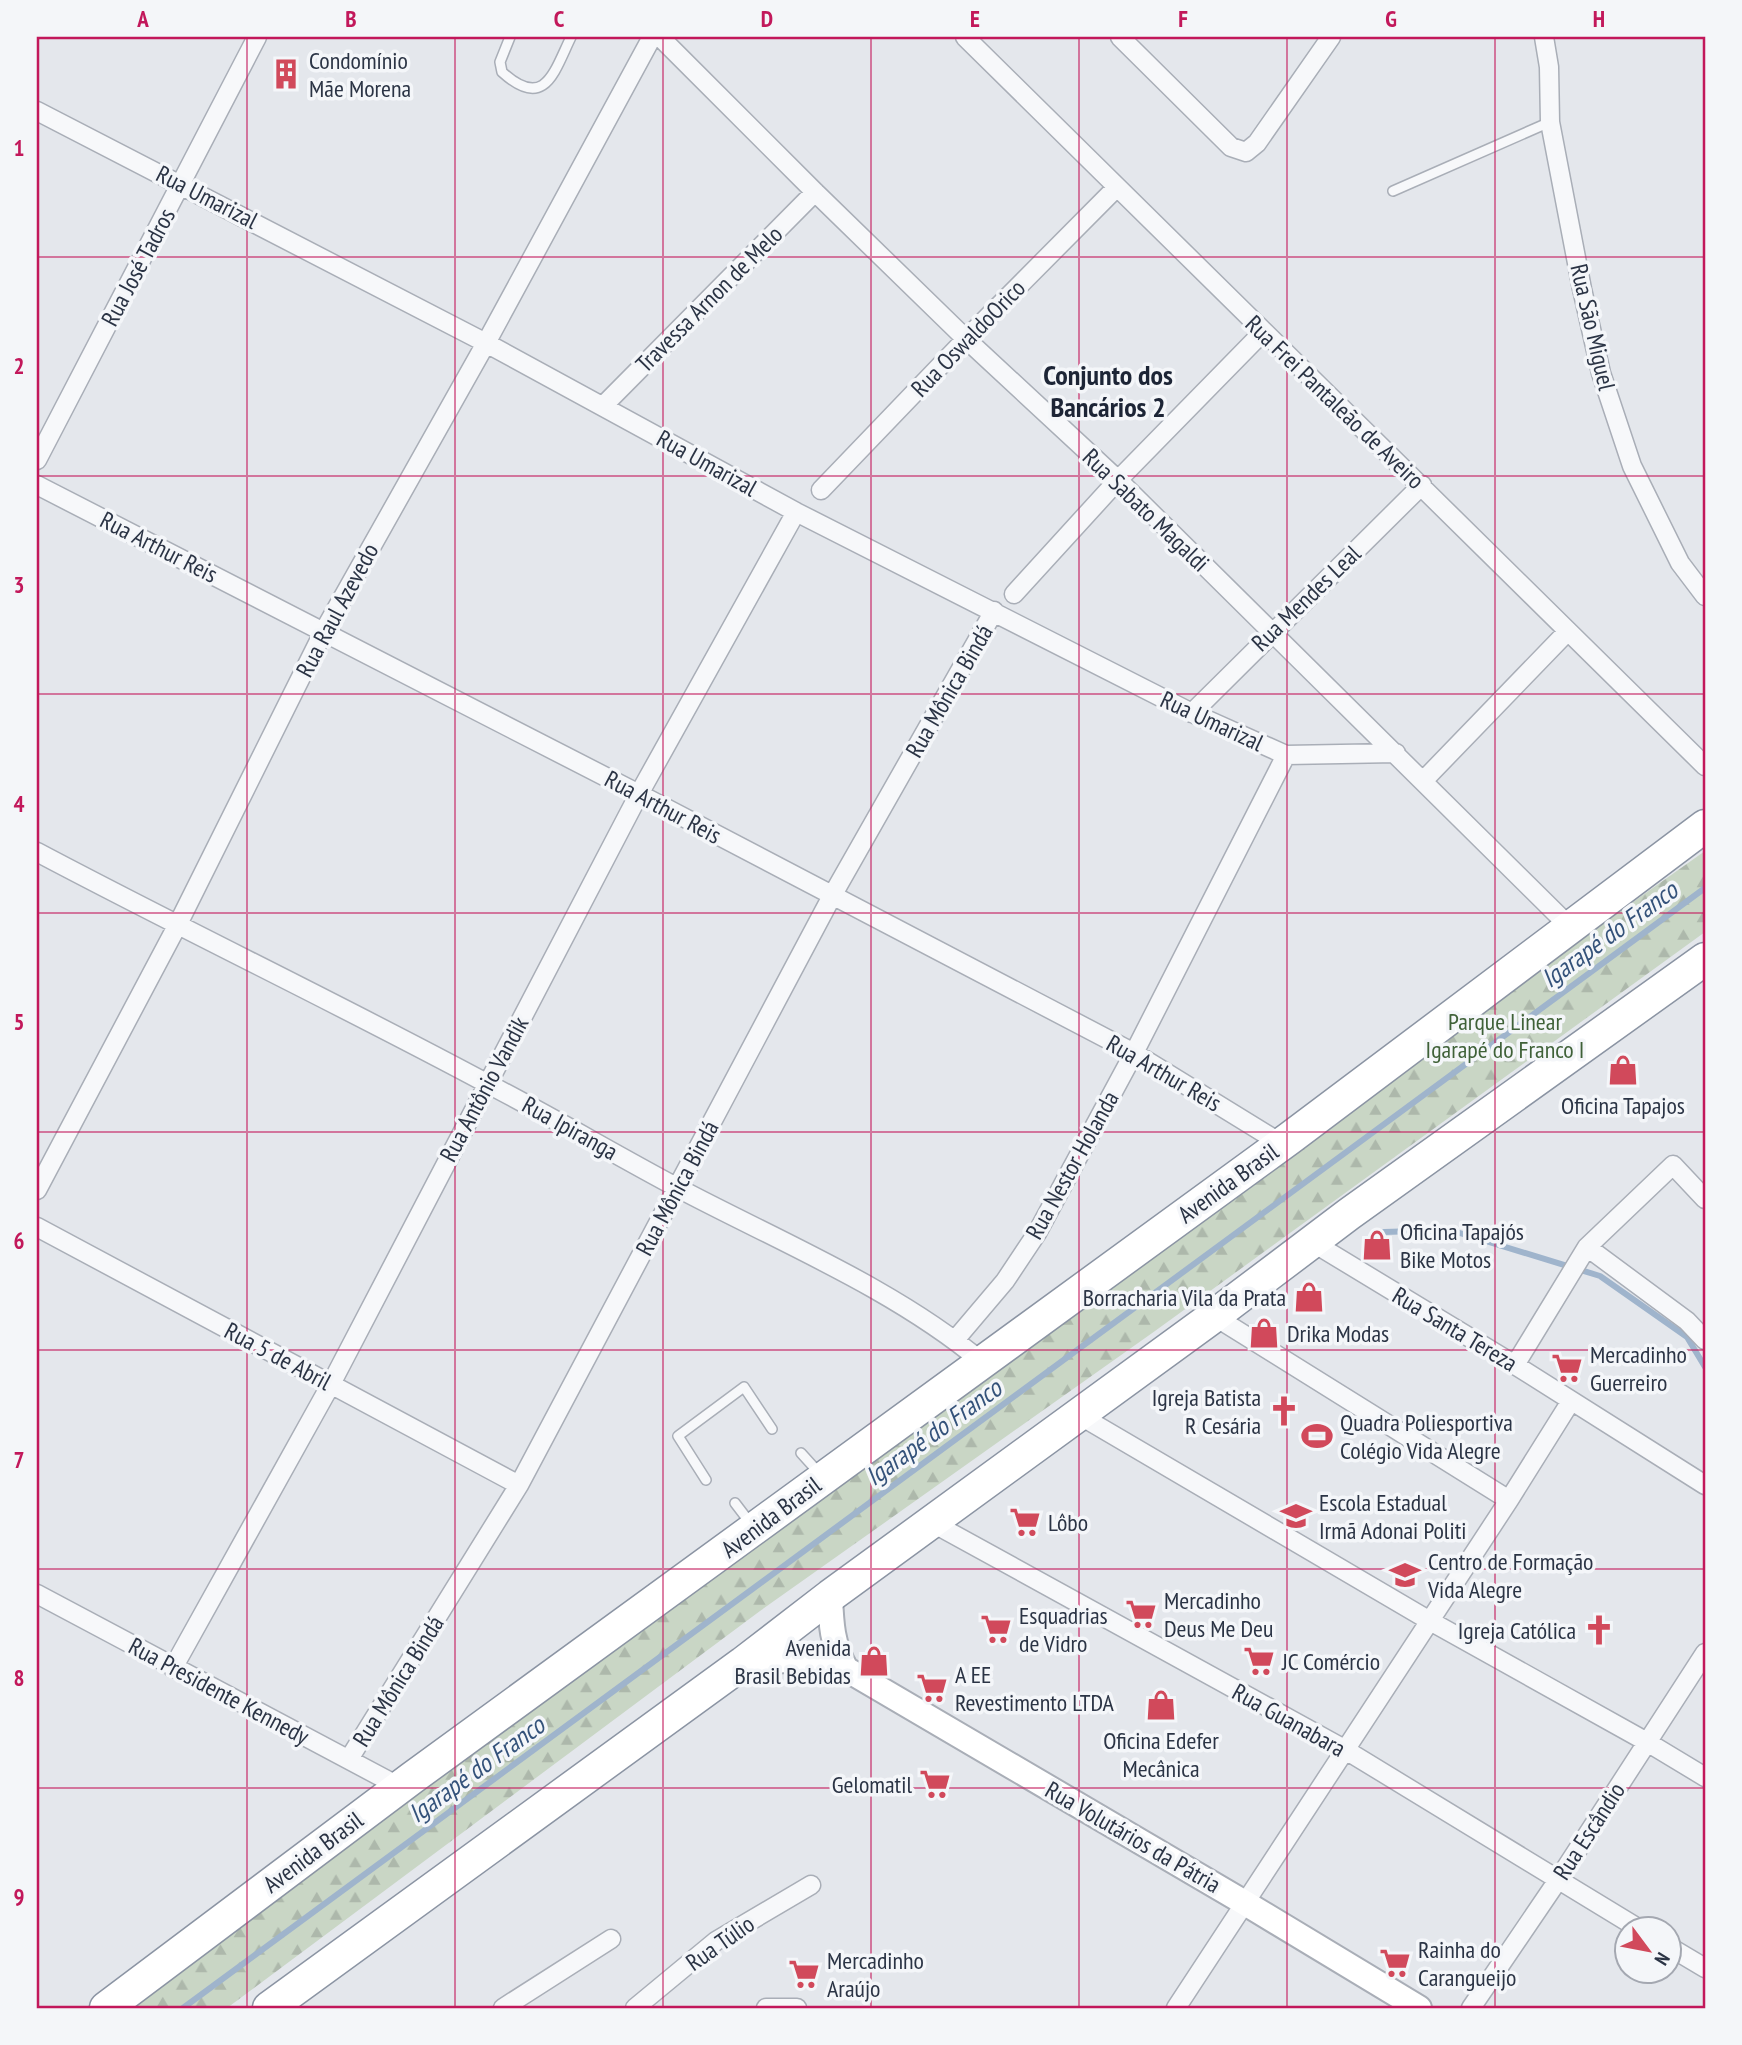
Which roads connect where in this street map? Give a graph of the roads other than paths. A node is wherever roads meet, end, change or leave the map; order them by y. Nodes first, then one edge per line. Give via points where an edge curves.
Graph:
1 (257, 37) edge
2 (510, 37) edge
3 (571, 37) edge
4 (652, 37) edge
5 (660, 37) edge
6 (965, 37) edge
7 (1121, 37) edge
8 (1331, 37) edge
9 (1544, 37) edge
10 (37, 111) edge
11 (1550, 122) junction
12 (182, 184) junction
13 (1117, 187) junction
14 (1393, 191) dead end
15 (815, 192) junction
16 (1263, 332) junction
17 (966, 339) junction
18 (486, 343) junction
19 (603, 406) junction
20 (37, 460) edge
21 (1118, 480) junction
22 (37, 485) edge
23 (1422, 485) junction
24 (821, 490) dead end
25 (796, 512) junction
26 (1014, 594) dead end
27 (1705, 596) edge
28 (994, 611) junction
29 (324, 631) junction
30 (1568, 631) junction
31 (1270, 633) junction
32 (1192, 713) junction
33 (1396, 753) junction
34 (1286, 755) junction
35 (1705, 766) edge
36 (1423, 781) junction
37 (639, 794) junction
38 (1705, 826) edge
39 (37, 852) edge
40 (832, 896) junction
41 (177, 926) junction
42 (1570, 927) junction
43 (1704, 962) edge
44 (1134, 1053) junction
45 (487, 1083) junction
46 (1282, 1144) junction
47 (678, 1188) junction
48 (37, 1190) edge
49 (1705, 1199) edge
50 (37, 1227) edge
51 (1312, 1242) junction
52 (1587, 1247) junction
53 (1214, 1316) junction
54 (956, 1340) junction
55 (1705, 1340) edge
56 (982, 1362) junction
57 (1515, 1365) junction
58 (331, 1384) junction
59 (1570, 1401) junction
60 (1079, 1415) junction
61 (772, 1429) dead end
62 (801, 1453) dead end
63 (824, 1478) junction
64 (706, 1480) dead end
65 (519, 1485) junction
66 (1705, 1485) edge
67 (1509, 1500) junction
68 (735, 1503) dead end
69 (930, 1522) junction
70 (755, 1530) junction
71 (37, 1594) edge
72 (830, 1596) junction
73 (1430, 1621) junction
74 (1705, 1653) edge
75 (743, 1662) junction
76 (173, 1668) junction
77 (846, 1669) junction
78 (1647, 1742) junction
79 (1344, 1749) junction
80 (349, 1759) junction
81 (1705, 1777) edge
82 (400, 1787) junction
83 (1558, 1880) junction
84 (811, 1885) dead end
85 (1245, 1903) junction
86 (1618, 1916) edge
87 (611, 1939) dead end
88 (1682, 1954) edge
89 (1705, 1968) edge
90 (1390, 2001) edge
91 (106, 2008) edge
92 (270, 2008) edge
93 (503, 2008) edge
94 (635, 2008) edge
95 (765, 2008) edge
96 (797, 2008) edge
97 (1176, 2008) edge
98 (1419, 2008) edge
99 (1471, 2008) edge

1 - 12 street, Rua José Tadros
2 - 3 lane via 500,62 502,72 527,89 537,89 552,76
4 - 18 street, Rua Raul Azevedo
5 - 15 street, Rua Sabato Magaldi
6 - 13 street, Rua Frei Pantaleão de Aveiro
7 - 8 street via 1231,147 1246,152 1257,144
9 - 11 street, Rua São Miguel
10 - 12 street, Rua Umarizal
11 - 14 lane
11 - 27 street, Rua São Miguel via 1601,373 1632,466 1680,563
12 - 18 street, Rua Umarizal
12 - 20 street, Rua José Tadros
13 - 16 street, Rua Frei Pantaleão de Aveiro
13 - 17 street, Rua OswaldoOrico
15 - 17 street, Rua Sabato Magaldi
15 - 19 street, Travessa Arnon de Melo
16 - 21 street
16 - 23 street, Rua Frei Pantaleão de Aveiro
17 - 21 street, Rua Sabato Magaldi
17 - 24 street, Rua OswaldoOrico
18 - 19 street, Rua Umarizal
18 - 29 street, Rua Raul Azevedo
19 - 25 street, Rua Umarizal
21 - 26 street
21 - 31 street, Rua Sabato Magaldi
22 - 29 street, Rua Arthur Reis
23 - 30 street, Rua Frei Pantaleão de Aveiro
23 - 31 street, Rua Mendes Leal
25 - 28 street, Rua Umarizal
25 - 37 street, Rua Antônio Vandik
28 - 32 street, Rua Umarizal
28 - 40 street, Rua Mônica Bindá
29 - 37 street, Rua Arthur Reis
29 - 41 street, Rua Raul Azevedo
30 - 35 street, Rua Frei Pantaleão de Aveiro
30 - 36 street
31 - 32 street, Rua Mendes Leal
31 - 33 street, Rua Sabato Magaldi
32 - 34 street, Rua Umarizal
33 - 34 street, Rua Umarizal
33 - 36 street, Rua Sabato Magaldi
34 - 44 street, Rua Nestor Holanda
36 - 42 street, Rua Sabato Magaldi
37 - 40 street, Rua Arthur Reis
37 - 45 street, Rua Antônio Vandik
38 - 42 highway, Avenida Brasil
39 - 41 street, Rua Ipiranga
40 - 44 street, Rua Arthur Reis
40 - 47 street, Rua Mônica Bindá
41 - 45 street, Rua Ipiranga
41 - 48 street, Rua Raul Azevedo
42 - 46 highway, Avenida Brasil
43 - 51 highway
44 - 46 street, Rua Arthur Reis
44 - 54 street, Rua Nestor Holanda via 1037,1233
45 - 47 street, Rua Ipiranga
45 - 58 street, Rua Antônio Vandik
46 - 56 highway, Avenida Brasil
47 - 54 street, Rua Ipiranga via 853,1278
47 - 65 street, Rua Mônica Bindá
49 - 52 street via 1673,1165
50 - 58 street, Rua 5 de Abril
51 - 53 highway
51 - 57 street, Rua Santa Tereza
52 - 55 street via 1687,1321
52 - 57 street
53 - 60 highway
53 - 67 street
54 - 56 street, Rua Ipiranga
56 - 63 highway, Avenida Brasil
57 - 59 street, Rua Santa Tereza
58 - 65 street, Rua 5 de Abril
58 - 76 street, Rua Antônio Vandik
59 - 66 street, Rua Santa Tereza
59 - 67 street
60 - 69 highway
60 - 73 street
61 - 64 lane via 744,1387 678,1436
62 - 63 lane
63 - 70 highway, Avenida Brasil
65 - 80 street, Rua Mônica Bindá
67 - 73 street
68 - 70 lane
69 - 72 highway
69 - 79 street, Rua Guanabara
70 - 82 highway, Avenida Brasil
71 - 76 street, Rua Presidente Kennedy
72 - 75 highway
72 - 77 street via 832,1637
73 - 78 street
73 - 79 street
74 - 78 street, Rua Escândio
75 - 77 street, Rua Volutários da Pátria via 801,1659
75 - 92 highway
76 - 80 street, Rua Presidente Kennedy
77 - 85 street, Rua Volutários da Pátria
78 - 81 street
78 - 83 street, Rua Escândio
79 - 83 street, Rua Guanabara
79 - 85 street
80 - 82 street, Rua Presidente Kennedy
82 - 91 highway, Avenida Brasil
83 - 86 street, Rua Guanabara
83 - 99 street, Rua Escândio
84 - 94 street, Rua Túlio via 716,1941
85 - 90 street, Rua Volutários da Pátria
85 - 97 street
87 - 93 street
88 - 89 street
90 - 98 street, Rua Volutários da Pátria
95 - 96 street

